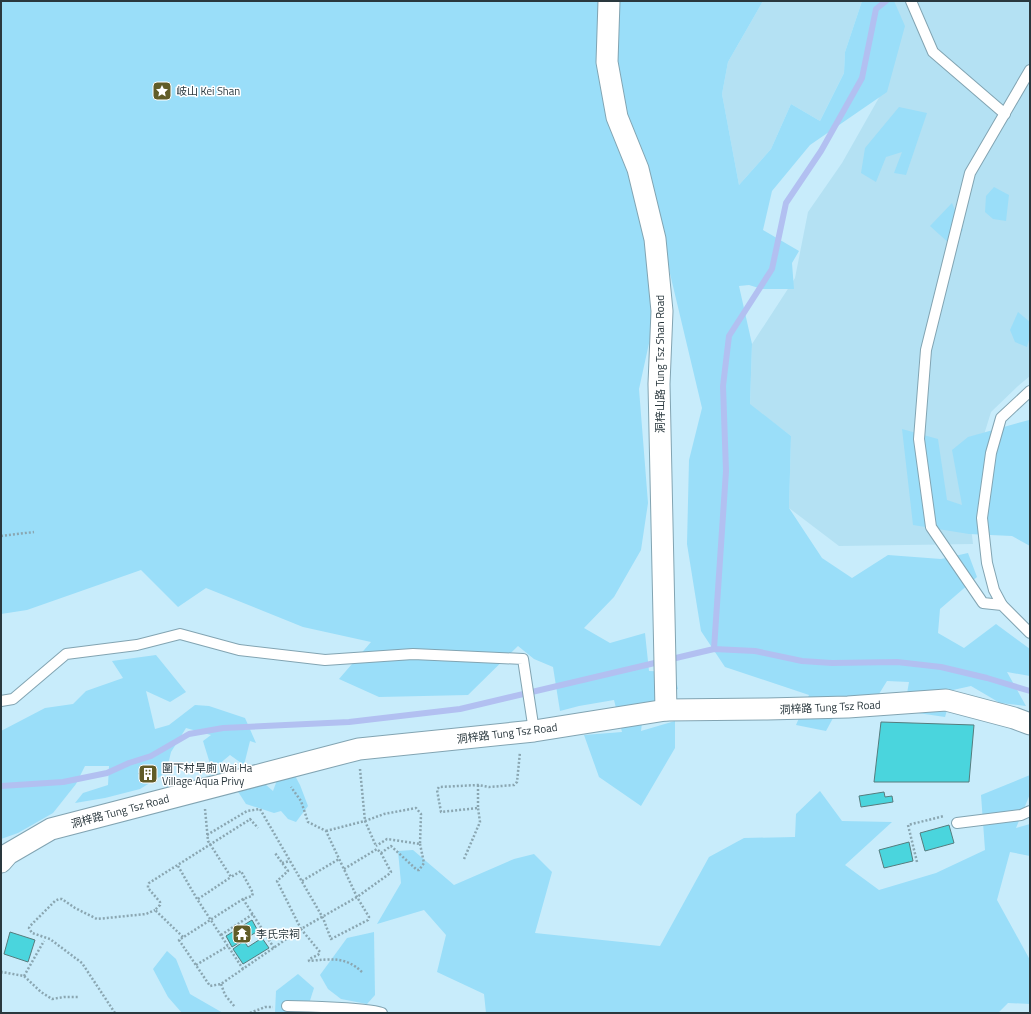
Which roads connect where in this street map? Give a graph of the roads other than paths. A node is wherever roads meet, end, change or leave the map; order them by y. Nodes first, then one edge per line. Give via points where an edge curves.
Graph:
1 (609, 1) edge
2 (911, 1) edge
3 (1030, 70) edge
4 (1005, 114) junction
5 (1030, 392) edge
6 (1002, 605) junction
7 (1030, 633) edge
8 (1, 701) edge
9 (666, 710) junction
10 (1030, 724) edge
11 (528, 731) junction
12 (1030, 811) edge
13 (957, 823) road end
14 (1, 862) edge
15 (287, 1006) road end
16 (382, 1013) edge

1 - 9 street, 洞梓山路 Tung Tsz Shan Road via 607,62 617,117 638,169 655,239 662,311 659,384
2 - 4 lane via 933,52
3 - 4 lane
4 - 6 lane via 970,173 926,350 919,439 931,527 983,603
5 - 6 lane via 1002,418 991,453 982,518 987,563 994,590
6 - 7 lane
8 - 11 lane via 13,700 66,654 137,645 180,634 239,650 325,660 413,654 523,659
9 - 10 street, 洞梓路 Tung Tsz Road via 848,707 946,700
9 - 11 street, 洞梓路 Tung Tsz Road
11 - 14 street, 洞梓路 Tung Tsz Road via 359,749 51,829 8,854
12 - 13 lane via 1021,815
15 - 16 lane via 378,1010

